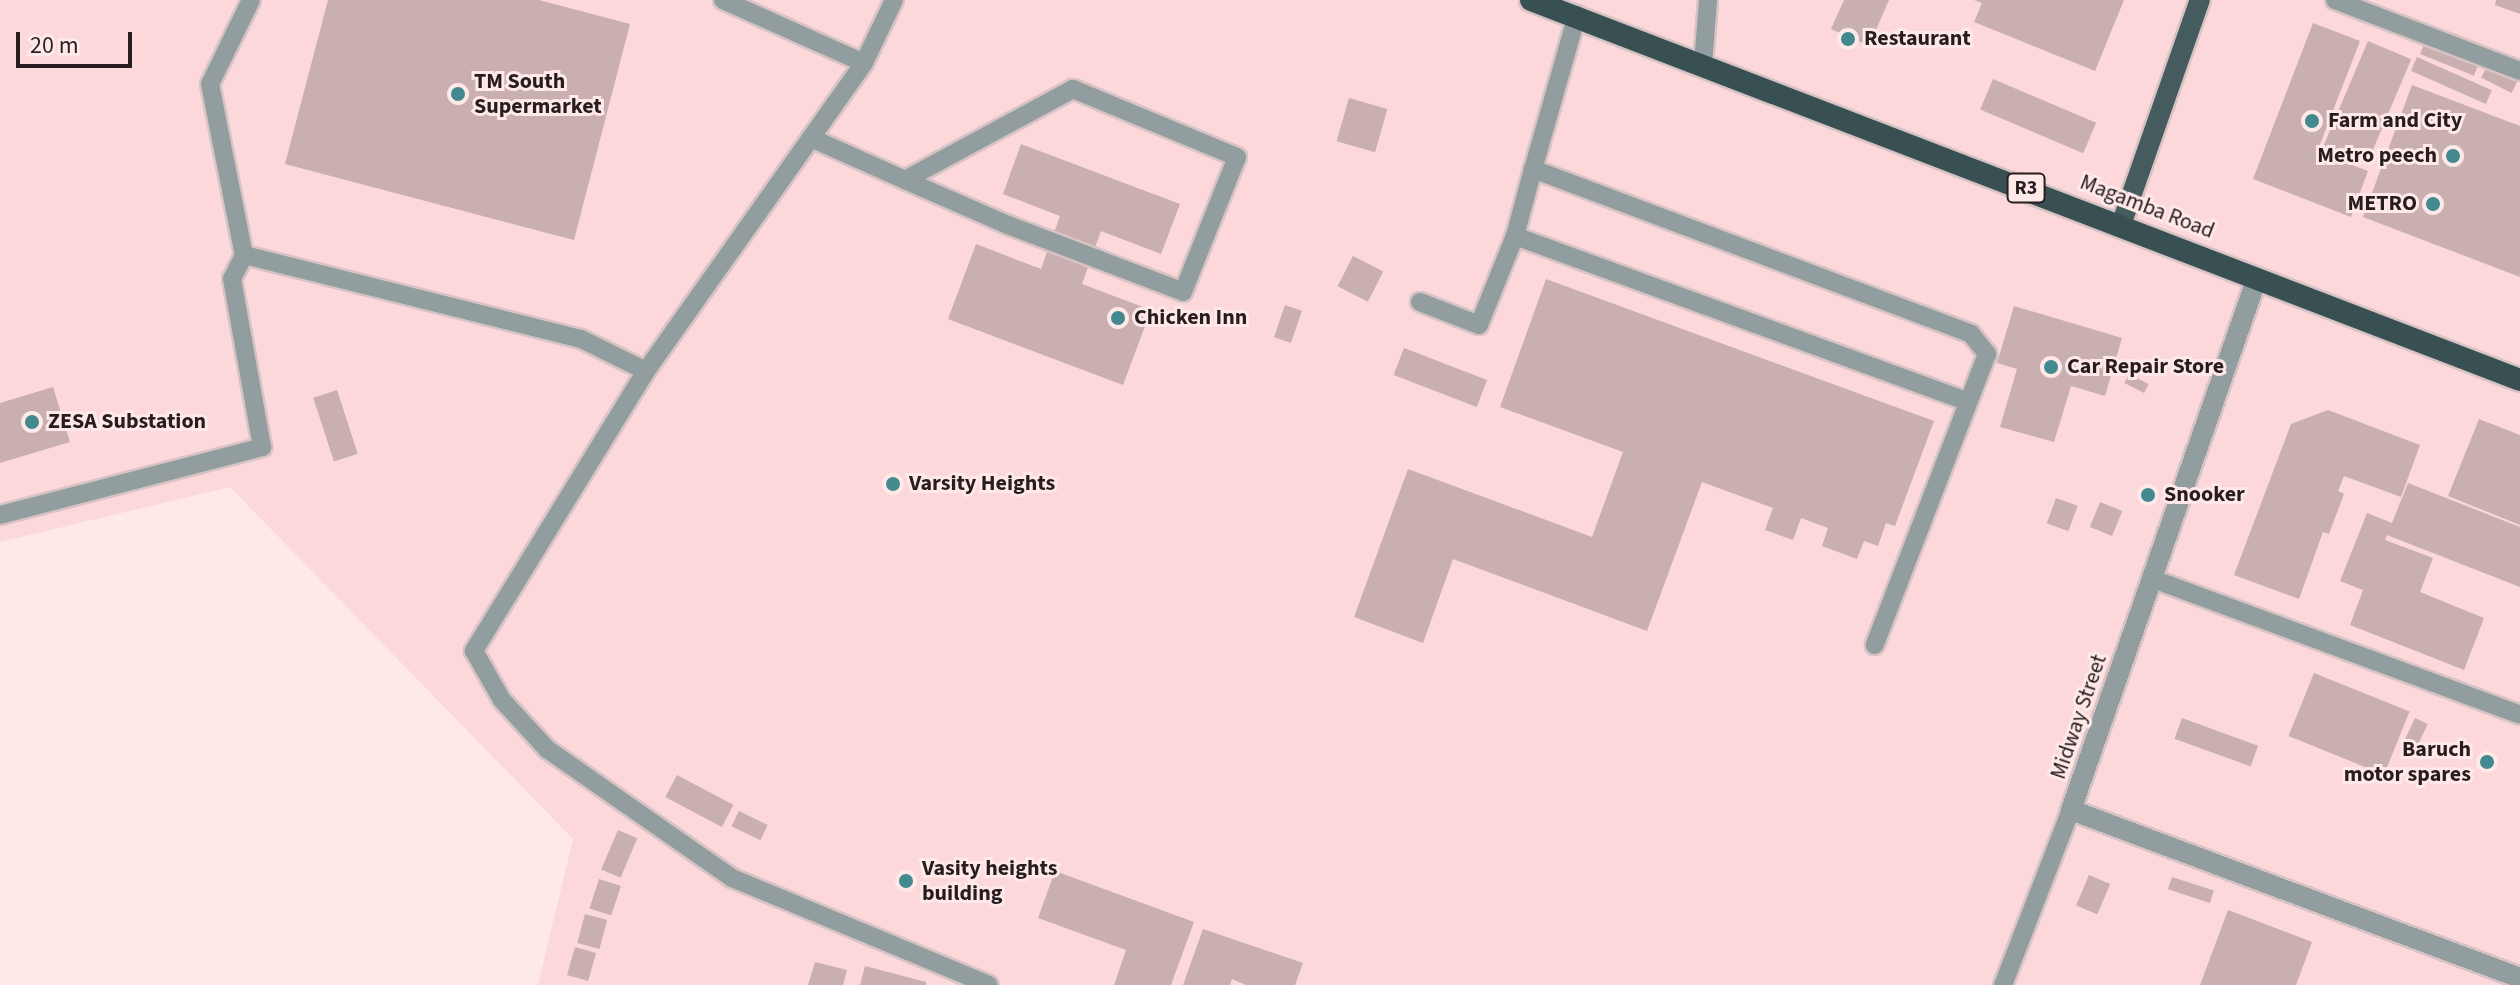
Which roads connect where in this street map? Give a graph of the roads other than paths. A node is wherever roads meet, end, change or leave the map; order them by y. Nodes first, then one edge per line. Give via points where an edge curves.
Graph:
1 (251, 0) edge
2 (723, 0) edge
3 (894, 0) edge
4 (1531, 0) edge
5 (1708, 0) edge
6 (2200, 0) edge
7 (2335, 0) edge
8 (1577, 15) junction
9 (864, 63) junction
10 (1703, 64) junction
11 (2520, 71) edge
12 (811, 138) junction
13 (1533, 169) junction
14 (905, 180) junction
15 (2121, 225) junction
16 (1515, 236) junction
17 (244, 255) junction
18 (2257, 278) junction
19 (1420, 302) dead end
20 (646, 371) junction
21 (2520, 380) edge
22 (1966, 401) junction
23 (0, 515) edge
24 (2153, 579) junction
25 (1875, 645) dead end
26 (2520, 715) edge
27 (2071, 810) junction
28 (2520, 978) edge
29 (989, 985) edge
30 (2003, 985) edge

1 - 17 lane via 210,84
2 - 9 lane
3 - 9 lane
4 - 8 highway, Magamba Road / R3
5 - 10 lane
6 - 15 main road
7 - 11 lane
8 - 10 highway, Magamba Road / R3
8 - 13 lane
9 - 12 lane
10 - 15 highway, Magamba Road / R3
12 - 14 lane
12 - 20 lane
13 - 16 lane
13 - 22 lane via 1971,334 1987,354
14 - 14 lane via 1183,292 1237,157 1073,89
15 - 18 highway, Magamba Road / R3
16 - 19 lane via 1479,325
16 - 22 lane
17 - 20 lane via 581,339
17 - 23 lane via 232,279 262,447
18 - 21 highway, Magamba Road / R3
18 - 24 street, Midway Street
20 - 29 lane via 474,651 502,700 547,749 732,878
22 - 25 lane
24 - 26 lane
24 - 27 street, Midway Street
27 - 28 street, Midway Street
27 - 30 lane

